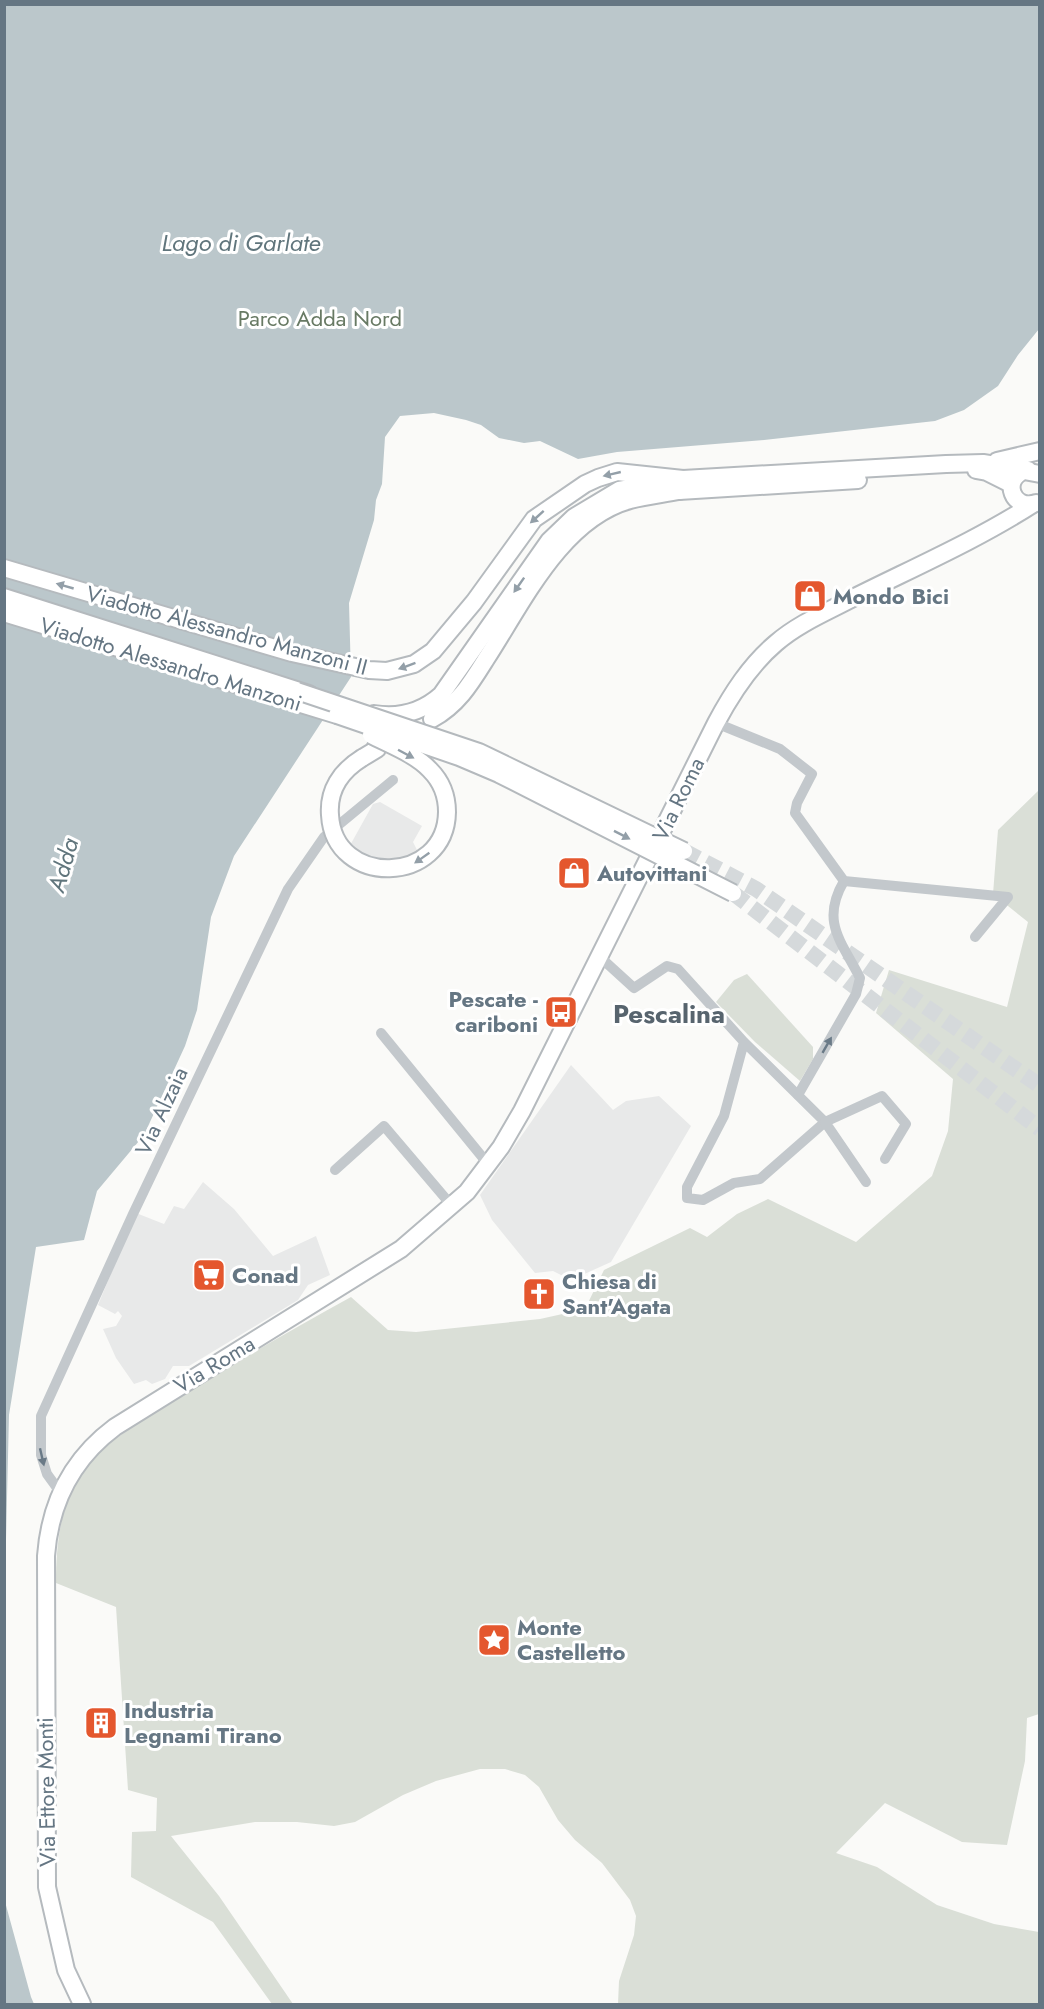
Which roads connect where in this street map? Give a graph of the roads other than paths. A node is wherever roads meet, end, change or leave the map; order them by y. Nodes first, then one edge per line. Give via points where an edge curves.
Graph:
1 (1040, 451) edge
2 (983, 463) junction
3 (1036, 472) edge
4 (681, 485) junction
5 (1012, 489) junction
6 (1036, 503) edge
7 (994, 529) junction
8 (4, 568) edge
9 (4, 597) edge
10 (4, 613) edge
11 (297, 691) junction
12 (337, 715) junction
13 (432, 719) dead end
14 (716, 723) junction
15 (377, 749) dead end
16 (393, 780) dead end
17 (684, 850) tunnel mouth
18 (844, 881) junction
19 (733, 893) tunnel mouth
20 (975, 937) dead end
21 (600, 957) junction
22 (381, 1033) dead end
23 (744, 1042) junction
24 (798, 1095) junction
25 (825, 1122) junction
26 (885, 1159) dead end
27 (489, 1164) junction
28 (335, 1170) dead end
29 (866, 1182) dead end
30 (452, 1206) junction
31 (60, 1492) junction
32 (46, 1574) joint
33 (82, 2004) edge

1 - 2 main road
2 - 3 main road
2 - 4 main road
3 - 5 main road via 1017,474
4 - 5 main road via 816,483 978,470
4 -> 8 main road, Viadotto Alessandro Manzoni II via 616,472 585,484 547,509 520,534 474,602 429,654 410,665 387,671 292,652
4 -> 11 main road, bridge via 619,490 574,517 549,541 450,684 426,706 395,715 372,714
4 - 13 main road via 628,501 578,529 550,561 459,699
5 - 6 main road via 1021,503
5 - 7 main road via 1009,508
6 - 7 main road, Via Roma
7 - 14 main road, Via Roma via 790,632 747,673
9 - 11 main road, Viadotto Alessandro Manzoni
10 - 12 main road, Viadotto Alessandro Manzoni
11 - 17 main road, bridge via 479,752
12 -> 15 main road, bridge via 423,764 442,786 447,808 444,830 430,851 412,864 387,869 366,865 347,853 330,817 333,791 344,772
12 -> 19 main road, bridge via 499,774
14 - 18 street via 780,749 812,774 795,813
14 - 21 main road, Via Roma
16 -> 31 street, Via Alzaia via 324,837 288,889 133,1214 41,1416 41,1455
18 - 20 street via 1008,897
24 -> 18 street via 856,994 860,978 835,935 832,915
21 - 23 street via 634,988 667,966 678,969
21 - 27 main road, Via Roma via 526,1105
22 - 27 street
23 - 24 street
23 - 25 street via 724,1116 687,1187 687,1198 703,1200 734,1183 760,1179
24 - 25 street
25 - 26 street via 882,1096 906,1124
25 - 29 street
27 - 30 main road, Via Roma
28 - 30 street via 384,1126
30 - 31 main road, Via Roma via 378,1265 115,1426 79,1461
31 - 32 main road, Via Roma via 49,1530
32 - 33 main road, Via Ettore Monti via 47,1887 66,1970

